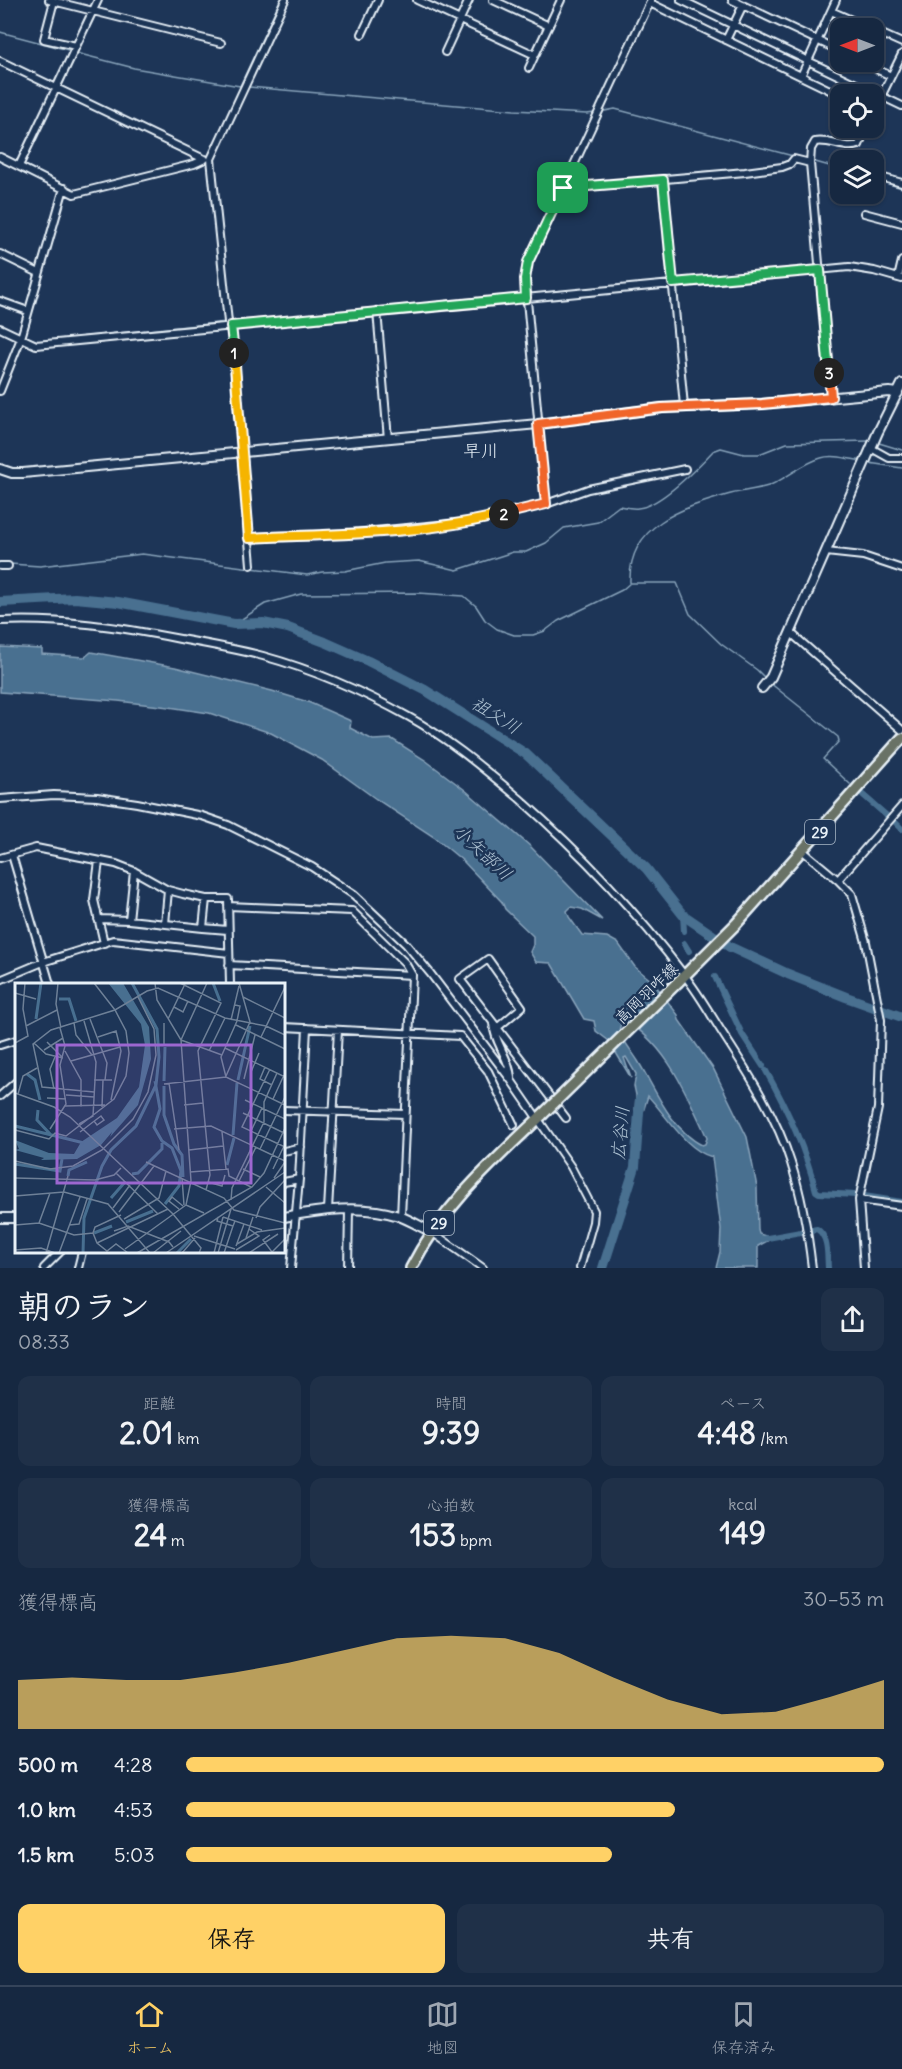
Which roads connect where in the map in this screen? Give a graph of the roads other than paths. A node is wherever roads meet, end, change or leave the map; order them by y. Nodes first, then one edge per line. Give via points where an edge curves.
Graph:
1 (98, 0) edge
2 (285, 0) edge
3 (378, 0) edge
4 (417, 0) edge
5 (469, 0) edge
6 (493, 0) edge
7 (561, 0) edge
8 (681, 0) edge
9 (732, 0) edge
10 (836, 0) edge
11 (51, 1) edge
12 (650, 2) edge
13 (743, 5) junction
14 (93, 11) junction
15 (831, 11) junction
16 (847, 18) edge
17 (460, 20) junction
18 (734, 25) junction
19 (549, 26) junction
20 (362, 34) dead end
21 (884, 35) edge
22 (726, 40) junction
23 (817, 40) junction
24 (221, 43) dead end
25 (902, 43) edge
26 (830, 46) edge
27 (75, 49) junction
28 (445, 52) dead end
29 (902, 54) edge
30 (535, 55) junction
31 (0, 61) edge
32 (808, 61) junction
33 (529, 68) dead end
34 (882, 72) edge
35 (801, 76) junction
36 (891, 76) junction
37 (856, 84) edge
38 (56, 88) junction
39 (830, 89) edge
40 (884, 90) edge
41 (884, 97) edge
42 (902, 106) edge
43 (862, 138) edge
44 (0, 157) edge
45 (208, 159) junction
46 (810, 160) junction
47 (19, 166) junction
48 (884, 178) edge
49 (663, 180) junction
50 (902, 183) edge
51 (64, 188) junction
52 (563, 188) junction
53 (864, 213) dead end
54 (902, 223) edge
55 (0, 254) edge
56 (902, 261) edge
57 (820, 267) junction
58 (39, 273) junction
59 (900, 278) edge
60 (672, 281) junction
61 (526, 294) junction
62 (0, 301) edge
63 (28, 311) junction
64 (377, 312) junction
65 (230, 324) junction
66 (0, 328) edge
67 (21, 337) junction
68 (902, 384) edge
69 (0, 391) edge
70 (900, 393) edge
71 (831, 397) junction
72 (684, 406) junction
73 (538, 424) junction
74 (388, 439) junction
75 (871, 448) junction
76 (242, 452) junction
77 (902, 459) edge
78 (0, 469) edge
79 (685, 469) dead end
80 (546, 504) junction
81 (249, 538) junction
82 (826, 552) junction
83 (251, 565) dead end
84 (0, 566) edge
85 (8, 566) dead end
86 (902, 569) edge
87 (0, 621) edge
88 (791, 633) junction
89 (767, 683) dead end
90 (902, 730) edge
91 (902, 738) edge
92 (0, 799) edge
93 (902, 806) edge
94 (802, 851) junction
95 (12, 855) junction
96 (0, 858) edge
97 (99, 861) junction
98 (134, 871) junction
99 (838, 880) junction
100 (168, 890) junction
101 (206, 899) junction
102 (228, 906) junction
103 (98, 919) junction
104 (129, 920) junction
105 (165, 924) junction
106 (203, 928) junction
107 (228, 930) junction
108 (104, 943) junction
109 (229, 953) junction
110 (43, 962) junction
111 (230, 965) junction
112 (412, 975) junction
113 (681, 979) junction
114 (0, 980) edge
115 (50, 983) edge
116 (230, 983) edge
117 (495, 1025) junction
118 (285, 1027) edge
119 (307, 1028) junction
120 (338, 1030) junction
121 (409, 1034) junction
122 (15, 1040) edge
123 (0, 1045) edge
124 (511, 1080) junction
125 (15, 1083) edge
126 (0, 1096) edge
127 (285, 1110) edge
128 (303, 1111) junction
129 (333, 1112) junction
130 (405, 1114) junction
131 (540, 1117) junction
132 (566, 1118) dead end
133 (514, 1125) tunnel mouth
134 (301, 1147) junction
135 (285, 1151) edge
136 (299, 1179) junction
137 (285, 1182) edge
138 (859, 1200) junction
139 (902, 1206) edge
140 (328, 1210) junction
141 (349, 1210) junction
142 (296, 1214) junction
143 (285, 1217) edge
144 (401, 1217) junction
145 (432, 1232) junction
146 (58, 1253) edge
147 (82, 1253) edge
148 (44, 1268) edge
149 (78, 1268) edge
150 (291, 1268) edge
151 (348, 1268) edge
152 (411, 1268) edge
153 (483, 1268) edge
154 (580, 1268) edge
155 (812, 1268) edge
156 (864, 1268) edge

1 - 14 street
2 - 45 street
3 - 20 street
4 - 17 street
5 - 17 street
6 - 19 street
7 - 19 street
8 - 18 street
9 - 13 street
10 - 15 street
11 - 14 street
11 - 27 street via 44,39
12 - 22 street
12 - 52 street
13 - 18 street
13 - 23 street
14 - 24 street
14 - 27 street
15 - 16 street
15 - 23 street
17 - 28 street
17 - 30 street
18 - 22 street
18 - 32 street
19 - 30 street
21 - 25 street
22 - 35 street
23 - 26 street
23 - 32 street
27 - 38 street
29 - 36 street
30 - 33 street
31 - 38 street
32 - 35 street
32 - 37 street
34 - 36 street
35 - 39 street
36 - 40 street
38 - 45 street
38 - 47 street
41 - 42 street
43 - 46 street via 859,145 850,147 823,140 815,142
44 - 47 street
45 - 51 street via 74,194
45 - 65 street
46 - 49 street via 794,159 782,167
46 - 57 street
47 - 51 street
48 - 50 street
49 - 52 street
49 - 60 street
51 - 58 street
52 - 61 street via 528,262
53 - 54 street
55 - 58 street
56 - 59 street
57 - 59 street via 849,267
57 - 60 street
57 - 71 street
58 - 63 street
60 - 61 street
60 - 72 street
61 - 64 street
61 - 73 street
62 - 63 street
63 - 67 street
64 - 65 street
64 - 74 street
65 - 67 street via 36,345
65 - 76 street
66 - 67 street
67 - 69 street
68 - 70 street
70 - 71 street
70 - 75 street
71 - 72 street
72 - 73 street
73 - 74 street
73 - 80 street
74 - 76 street
75 - 77 street via 889,458
75 - 82 street
76 - 78 street via 23,473
76 - 81 street
79 - 80 street via 588,489
80 - 81 street via 471,522 364,533
81 - 83 street
82 - 86 street via 863,556
82 - 88 street
84 - 85 street
87 - 113 street via 100,624 263,656 333,681 411,718 485,769 558,834 627,905
88 - 89 street
88 - 90 street
91 - 94 main road, 高岡羽咋線 / 29
92 - 124 street via 97,797 202,816 312,867 354,895 406,945
93 - 99 street
94 - 99 street
94 - 113 main road, 高岡羽咋線 / 29
95 - 96 street
95 - 97 street via 36,848
95 - 110 street
97 - 98 street
97 - 103 street via 94,900
98 - 100 street
98 - 104 street
99 - 138 street via 852,894 881,1020 878,1108
100 - 101 street
100 - 105 street
101 - 102 street via 228,899
101 - 106 street
102 - 107 street
102 - 112 street via 352,911 405,963
103 - 104 street
103 - 108 street
104 - 105 street
105 - 106 street
106 - 107 street
107 - 109 street
108 - 109 street via 113,940
108 - 110 street
109 - 111 street
110 - 114 street
110 - 115 street
111 - 112 street
111 - 116 street
112 - 121 street
113 - 131 main road, 高岡羽咋線 / 29, bridge
113 - 155 street via 749,1074 773,1117 791,1161 803,1206
117 - 117 street via 460,979 488,959 522,1007
117 - 124 street
117 - 132 street
118 - 119 street
119 - 120 street
119 - 128 street
120 - 121 street
120 - 129 street
121 - 130 street
121 - 133 street via 460,1036 488,1071
122 - 123 street
124 - 131 street
125 - 126 street
127 - 128 street
128 - 129 street
128 - 134 street
129 - 130 street
129 - 140 street
130 - 144 street
131 - 145 main road, 高岡羽咋線 / 29 via 472,1182
131 - 154 street via 594,1211
134 - 135 street
134 - 136 street
136 - 137 street
136 - 142 street
138 - 139 street
138 - 156 street
140 - 141 street
140 - 142 street
141 - 144 street
141 - 151 street
142 - 143 street
142 - 150 street
144 - 145 street
145 - 152 main road, 高岡羽咋線 / 29
145 - 153 street
146 - 148 street
147 - 149 street

